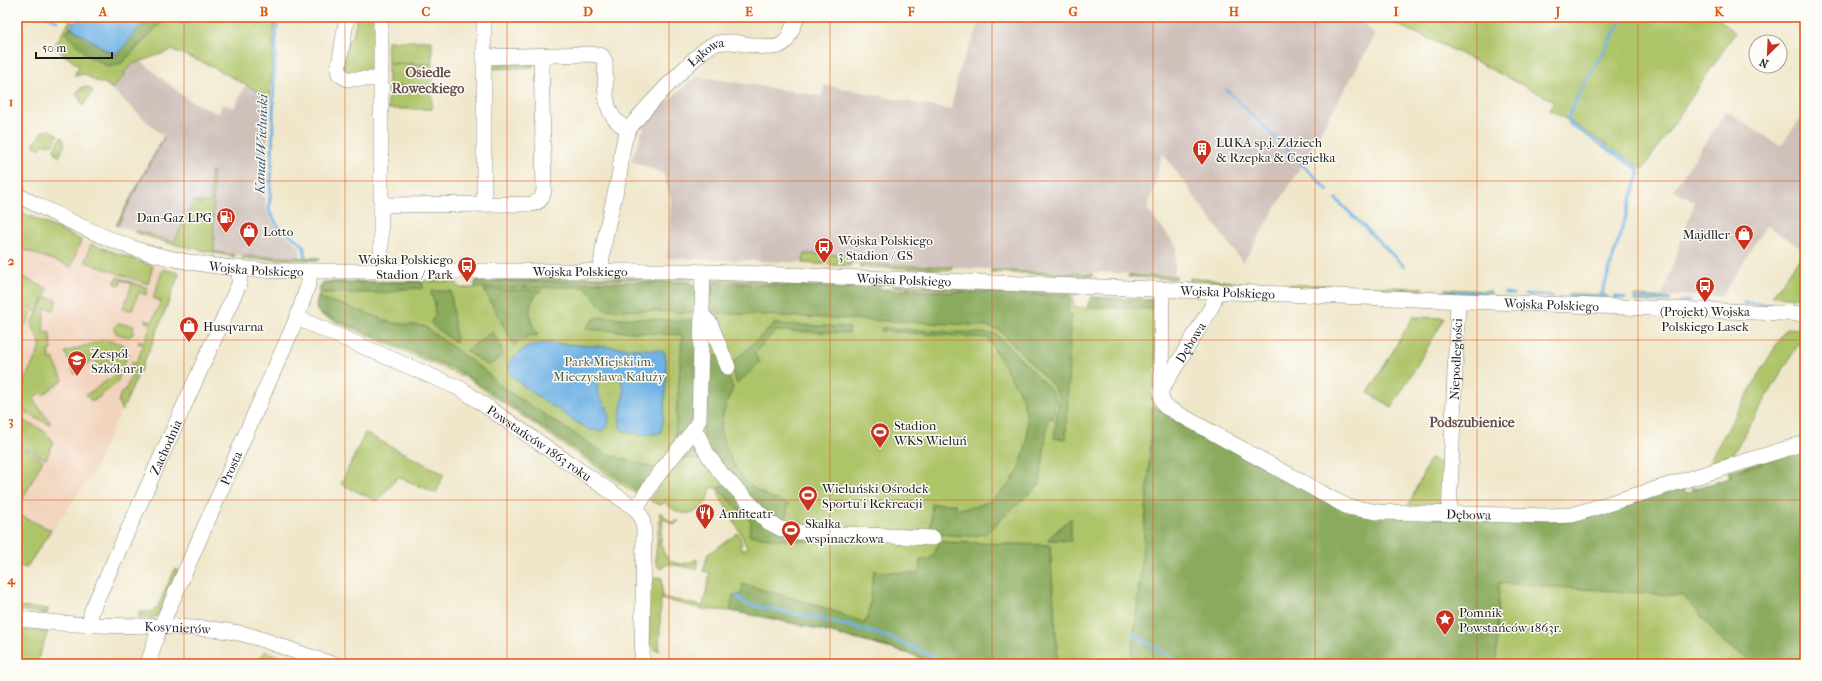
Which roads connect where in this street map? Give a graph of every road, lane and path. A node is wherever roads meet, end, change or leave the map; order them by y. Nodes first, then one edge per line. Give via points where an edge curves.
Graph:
1 (347, 17) edge
2 (381, 17) edge
3 (484, 17) edge
4 (796, 17) edge
5 (541, 56) junction
6 (484, 57) junction
7 (380, 79) junction
8 (628, 131) junction
9 (17, 195) edge
10 (484, 204) junction
11 (381, 205) junction
12 (240, 270) junction
13 (309, 271) junction
14 (381, 271) junction
15 (602, 271) junction
16 (703, 272) junction
17 (1162, 290) junction
18 (1215, 292) junction
19 (1458, 301) junction
20 (1805, 314) edge
21 (703, 316) junction
22 (297, 318) junction
23 (728, 367) dead end
24 (1161, 390) junction
25 (693, 431) junction
26 (1805, 443) edge
27 (636, 509) junction
28 (1449, 514) junction
29 (933, 538) dead end
30 (17, 618) edge
31 (90, 624) junction
32 (161, 626) junction
33 (148, 664) edge
34 (333, 664) edge
35 (642, 664) edge

1 - 7 street via 339,74 347,79
2 - 7 street
3 - 6 street
4 - 8 street, Łąkowa via 785,42 775,47 722,41 705,49
5 - 6 street
5 - 8 street via 602,56 605,61 610,110
5 - 10 street via 544,189 542,196 535,204
6 - 10 street
7 - 11 street
8 - 15 street, Łąkowa via 624,140 603,251
9 - 12 street, Wojska Polskiego via 87,229 137,249 182,261
10 - 11 street
11 - 14 street
12 - 13 street, Wojska Polskiego
12 - 31 street, Zachodnia via 239,284 91,612
13 - 14 street, Wojska Polskiego
13 - 22 street, Prosta via 309,282
14 - 15 street, Wojska Polskiego
15 - 16 street, Wojska Polskiego
16 - 17 street, Wojska Polskiego
16 - 21 street
17 - 18 street, Wojska Polskiego
17 - 24 street, Dębowa
18 - 19 street, Wojska Polskiego
18 - 24 street, Dębowa via 1210,310
19 - 20 street, Wojska Polskiego
19 - 28 street, Niepodległości
21 - 23 street via 710,323
21 - 25 street via 700,415
22 - 27 street, Powstańców 1863 roku via 461,389
22 - 32 street, Prosta
24 - 28 street, Dębowa via 1162,401 1169,409 1348,507 1378,512
25 - 27 street via 654,480
25 - 29 street via 720,472 774,526 799,532
26 - 28 street, Dębowa via 1572,515
27 - 35 street via 642,518 644,530
30 - 31 street, Kosynierów
31 - 32 street, Kosynierów
32 - 33 street, Prosta
32 - 34 street, Kosynierów via 234,632

